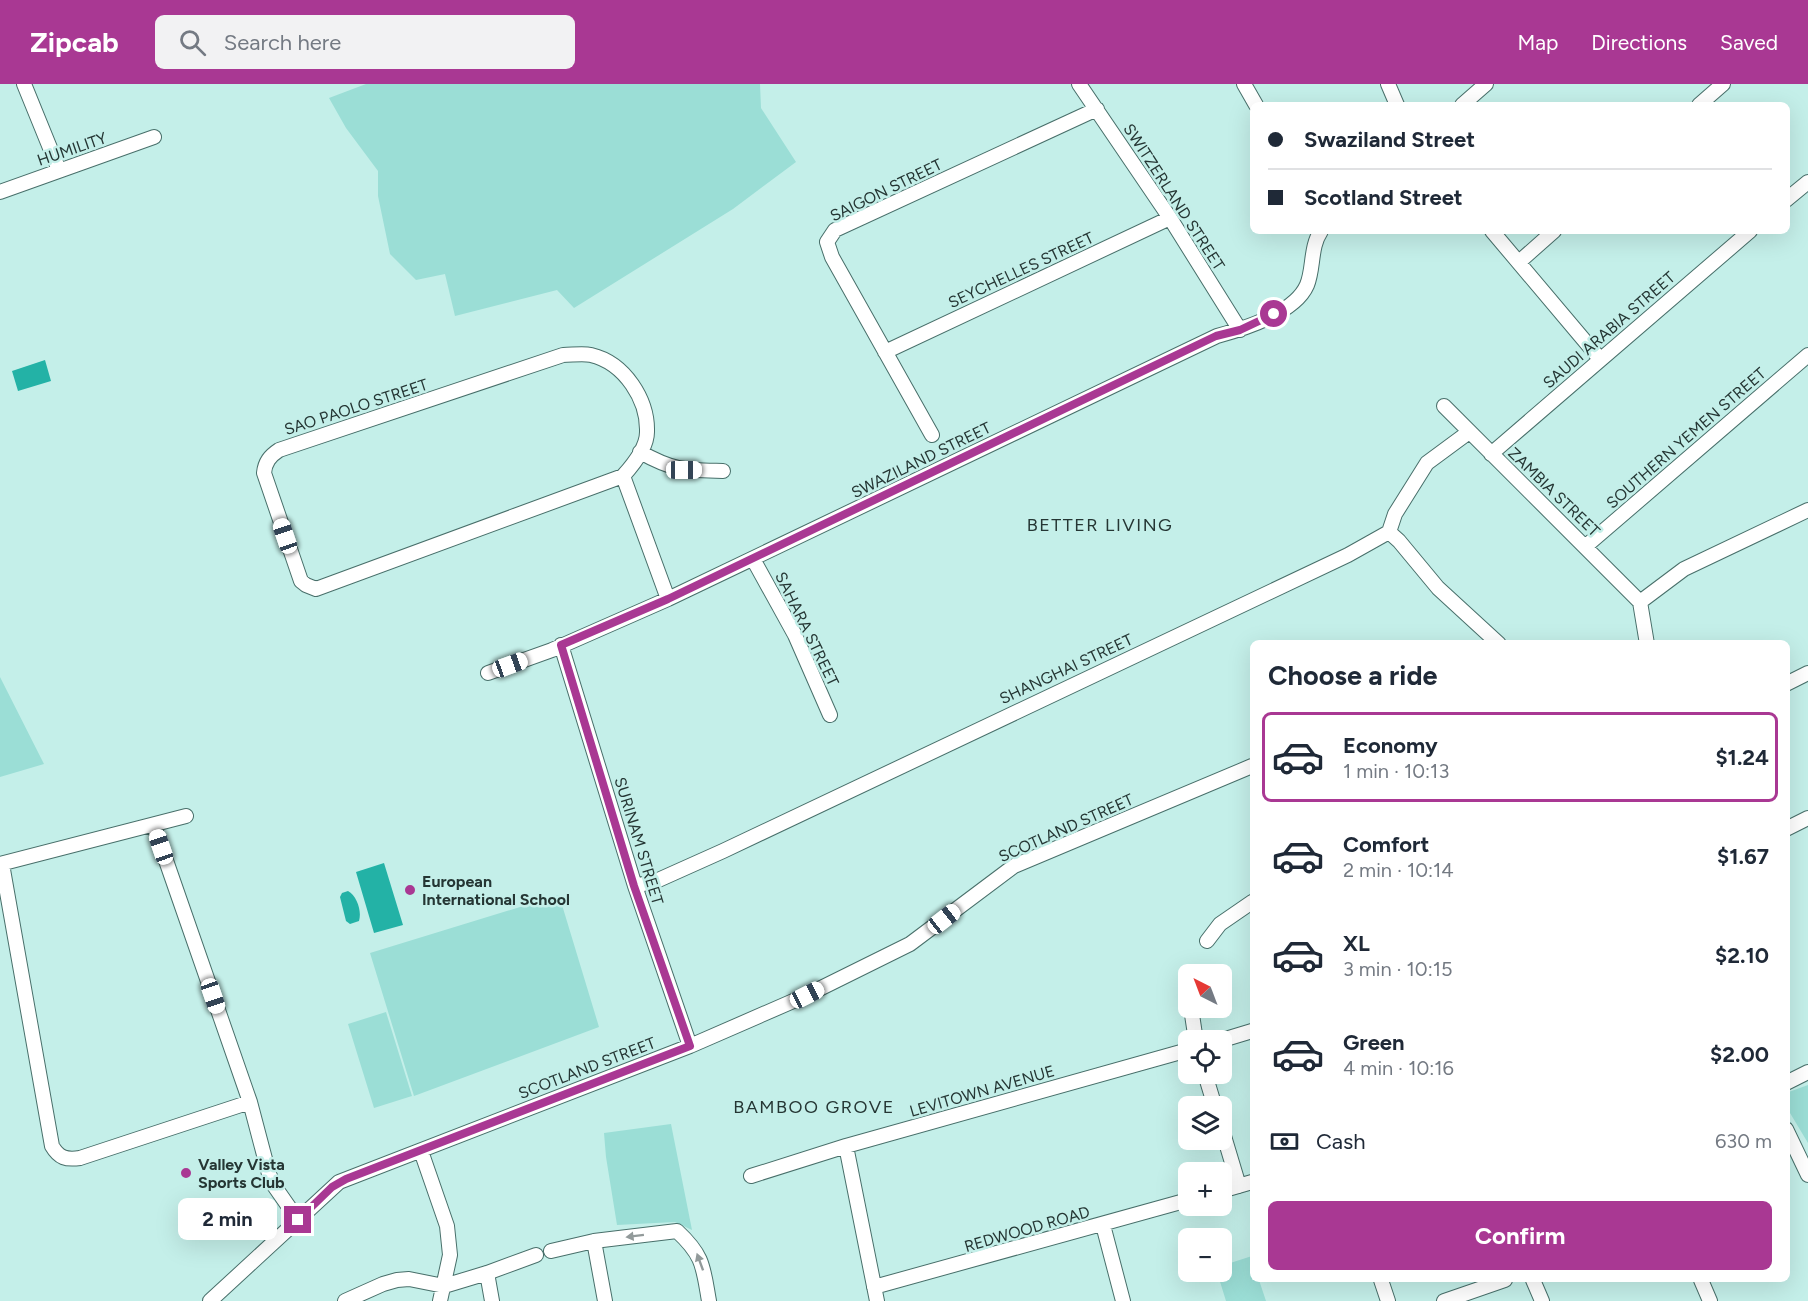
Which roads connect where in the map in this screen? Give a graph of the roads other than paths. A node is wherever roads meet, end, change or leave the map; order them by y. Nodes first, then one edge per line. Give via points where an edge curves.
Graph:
1 (24, 84) edge
2 (1079, 84) edge
3 (1245, 84) edge
4 (1388, 84) edge
5 (1486, 84) edge
6 (1723, 84) edge
7 (1254, 102) edge
8 (1396, 102) edge
9 (1465, 102) edge
10 (1702, 102) edge
11 (1097, 110) junction
12 (154, 137) dead end
13 (59, 170) junction
14 (1808, 182) edge
15 (0, 192) edge
16 (1790, 197) edge
17 (1170, 218) junction
18 (1320, 234) edge
19 (1495, 234) edge
20 (1551, 234) edge
21 (1746, 234) edge
22 (1519, 262) junction
23 (1240, 330) junction
24 (885, 352) junction
25 (1808, 355) edge
26 (1600, 359) junction
27 (1444, 406) dead end
28 (1469, 432) junction
29 (932, 435) dead end
30 (640, 452) junction
31 (1491, 454) junction
32 (723, 471) dead end
33 (623, 476) junction
34 (1808, 510) edge
35 (1389, 532) junction
36 (1586, 546) junction
37 (753, 559) junction
38 (668, 599) junction
39 (1640, 602) junction
40 (1495, 640) edge
41 (1646, 640) edge
42 (561, 645) junction
43 (488, 673) dead end
44 (1808, 673) edge
45 (1790, 682) edge
46 (830, 715) dead end
47 (1250, 767) edge
48 (186, 816) dead end
49 (1808, 818) edge
50 (154, 826) junction
51 (1790, 827) edge
52 (1, 864) edge
53 (634, 886) junction
54 (1250, 903) edge
55 (1207, 941) dead end
56 (1250, 1032) edge
57 (1232, 1037) edge
58 (690, 1046) junction
59 (1178, 1053) edge
60 (1808, 1072) edge
61 (1790, 1081) edge
62 (250, 1102) junction
63 (1790, 1138) edge
64 (846, 1146) junction
65 (1231, 1150) edge
66 (421, 1151) junction
67 (751, 1176) dead end
68 (1808, 1176) edge
69 (1246, 1184) edge
70 (1178, 1203) edge
71 (298, 1220) junction
72 (1103, 1225) junction
73 (594, 1241) junction
74 (551, 1251) dead end
75 (536, 1255) dead end
76 (487, 1273) junction
77 (1382, 1282) edge
78 (1499, 1282) edge
79 (1534, 1282) edge
80 (1702, 1282) edge
81 (444, 1286) junction
82 (874, 1287) junction
83 (210, 1301) edge
84 (345, 1301) edge
85 (440, 1301) edge
86 (492, 1301) edge
87 (605, 1301) edge
88 (709, 1301) edge
89 (877, 1301) edge
90 (1124, 1301) edge
91 (1388, 1301) edge
92 (1444, 1301) edge
93 (1542, 1301) edge
94 (1710, 1301) edge

1 - 13 street
2 - 11 street, SWITZERLAND STREET
3 - 7 street
4 - 8 street
5 - 9 street
6 - 10 street
11 - 17 street, SWITZERLAND STREET
11 - 24 street, SAIGON STREET via 835,230 827,242 829,249
12 - 13 street, HUMILITY
13 - 15 street, HUMILITY
14 - 16 street
17 - 23 street, SWITZERLAND STREET
17 - 24 street, SEYCHELLES STREET
18 - 23 street, SWAZILAND STREET via 1302,292 1274,314
19 - 22 street
20 - 22 street
21 - 26 street, SAUDI ARABIA STREET
22 - 26 street
23 - 37 street, SWAZILAND STREET via 1216,336
24 - 29 street, SAIGON STREET
25 - 36 street, SOUTHERN YEMEN STREET
26 - 31 street, SAUDI ARABIA STREET
27 - 28 street, ZAMBIA STREET
28 - 31 street, ZAMBIA STREET
28 - 35 street via 1427,463 1395,514
30 - 32 street via 684,470
30 - 33 street, SAO PAOLO STREET
30 - 33 street, SAO PAOLO STREET via 647,434 644,410 632,383 613,365 591,355 563,355 279,450 267,461 264,473 299,577 316,589
31 - 36 street, ZAMBIA STREET
33 - 38 street
34 - 39 street via 1684,569
35 - 40 street via 1438,588
35 - 53 street, SHANGHAI STREET via 1338,560 723,850 656,881
36 - 39 street, ZAMBIA STREET
37 - 38 street, SWAZILAND STREET
37 - 46 street, SAHARA STREET via 795,635
38 - 42 street, SWAZILAND STREET
39 - 41 street
42 - 43 street, SWAZILAND STREET
42 - 53 street, SURINAM STREET
44 - 45 street
47 - 58 street, SCOTLAND STREET via 1014,866 910,944
48 - 50 street
49 - 51 street
50 - 52 street
50 - 62 street
52 - 62 street via 56,1153 62,1158 80,1158
53 - 58 street, SURINAM STREET
54 - 55 street via 1220,924
56 - 57 street
58 - 66 street, SCOTLAND STREET
59 - 64 street, LEVITOWN AVENUE
60 - 61 street
62 - 71 street via 269,1174
63 - 68 street
64 - 67 street, LEVITOWN AVENUE
64 - 82 street
65 - 69 street
66 - 71 street, SCOTLAND STREET via 339,1182
66 - 81 street via 447,1226 450,1255
70 - 72 street, REDWOOD ROAD
71 - 83 street, SCOTLAND STREET
72 - 82 street, REDWOOD ROAD
72 - 90 street
73 - 74 street
73 - 87 street
88 -> 73 street via 702,1262 677,1231
75 - 76 street
76 - 81 street
76 - 86 street
77 - 91 street
78 - 92 street
79 - 93 street
80 - 94 street
81 - 84 street via 397,1280
81 - 85 street
82 - 89 street

